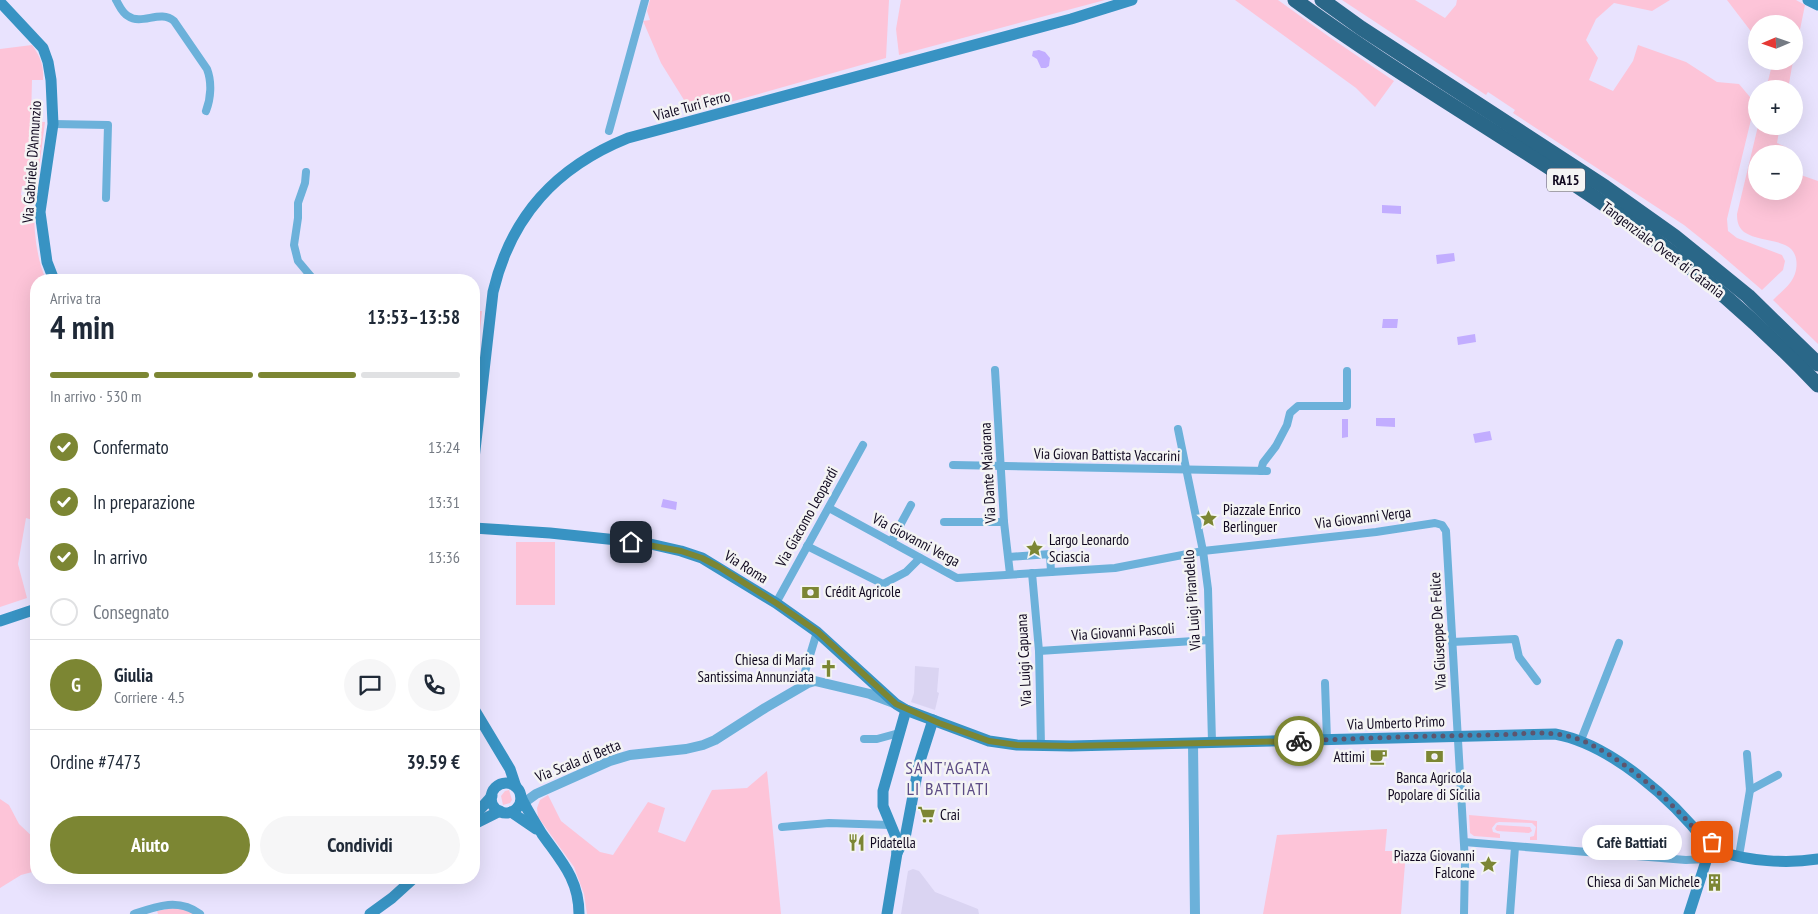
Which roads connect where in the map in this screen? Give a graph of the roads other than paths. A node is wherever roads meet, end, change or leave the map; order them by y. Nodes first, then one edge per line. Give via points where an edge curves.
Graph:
1 (116, 0) edge
2 (645, 0) edge
3 (1132, 0) edge
4 (1295, 0) edge
5 (1322, 0) edge
6 (1808, 0) edge
7 (0, 2) edge
8 (1818, 5) edge
9 (206, 111) dead end
10 (53, 124) junction
11 (609, 131) dead end
12 (306, 172) dead end
13 (106, 198) dead end
14 (52, 274) edge
15 (309, 274) edge
16 (1818, 364) edge
17 (995, 370) dead end
18 (1347, 371) dead end
19 (1818, 385) edge
20 (480, 406) edge
21 (1178, 429) dead end
22 (863, 445) dead end
23 (953, 465) dead end
24 (1001, 467) junction
25 (1187, 470) junction
26 (911, 505) dead end
27 (828, 508) junction
28 (944, 522) dead end
29 (1004, 522) junction
30 (1442, 526) joint
31 (480, 528) edge
32 (891, 542) junction
33 (807, 546) junction
34 (1203, 551) junction
35 (1009, 557) junction
36 (920, 558) junction
37 (1051, 572) junction
38 (1032, 573) junction
39 (1010, 574) junction
40 (776, 603) junction
41 (30, 611) edge
42 (0, 621) edge
43 (818, 632) junction
44 (1209, 640) junction
45 (1452, 642) junction
46 (1619, 643) dead end
47 (1039, 651) junction
48 (1537, 681) dead end
49 (812, 682) junction
50 (1325, 683) dead end
51 (902, 707) junction
52 (480, 719) edge
53 (933, 720) junction
54 (900, 733) junction
55 (1457, 736) junction
56 (864, 739) dead end
57 (1327, 740) junction
58 (1581, 740) junction
59 (1212, 742) junction
60 (1193, 744) junction
61 (1041, 746) junction
62 (1746, 754) dead end
63 (501, 756) junction
64 (1778, 775) dead end
65 (499, 786) junction
66 (1750, 790) junction
67 (536, 794) junction
68 (492, 796) junction
69 (515, 803) junction
70 (480, 809) edge
71 (534, 820) junction
72 (480, 821) edge
73 (891, 827) junction
74 (782, 828) dead end
75 (907, 831) junction
76 (542, 834) junction
77 (1464, 842) junction
78 (1519, 848) junction
79 (1710, 852) junction
80 (897, 853) junction
81 (1739, 856) junction
82 (1818, 859) edge
83 (407, 884) edge
84 (134, 914) edge
85 (200, 914) edge
86 (370, 914) edge
87 (579, 914) edge
88 (887, 914) edge
89 (1194, 914) edge
90 (1464, 914) edge
91 (1510, 914) edge
92 (1689, 914) edge

1 - 9 street via 126,16 135,20 169,16 174,21 210,76 210,103
2 - 11 street
3 - 20 main road, Viale Turi Ferro via 628,138 580,162 533,205 508,246 493,292
4 - 19 highway, Tangenziale Ovest di Catania / RA15 via 1663,247 1736,306
5 - 16 highway, Tangenziale Ovest di Catania / RA15 via 1674,236 1748,296
6 - 8 main road
7 - 10 main road, Via Gabriele D'Annunzio via 43,48 51,80
10 - 13 street via 108,125
10 - 14 main road, Via Gabriele D'Annunzio via 40,212
12 - 15 street via 298,203 294,245 298,261
17 - 24 street, Via Dante Maiorana
18 - 25 street, Via Giovan Battista Vaccarini via 1347,406 1298,406 1290,413 1276,446 1263,463 1264,471
21 - 25 street, Via Luigi Pirandello
22 - 27 street, Via Giacomo Leopardi
23 - 24 street, Via Giovan Battista Vaccarini
24 - 25 street, Via Giovan Battista Vaccarini
24 - 29 street, Via Dante Maiorana
25 - 34 street, Via Luigi Pirandello
26 - 32 street
27 - 32 street, Via Giovanni Verga
27 - 33 street, Via Giacomo Leopardi
28 - 29 street
29 - 35 street, Via Dante Maiorana
30 - 34 street, Via Giovanni Verga via 1435,523
30 - 45 street, Via Giuseppe De Felice via 1446,531
31 - 40 main road, Via Roma via 646,543 681,551 719,567
32 - 36 street, Via Giovanni Verga
33 - 36 street via 882,584 906,572
33 - 40 street, Via Giacomo Leopardi
34 - 37 street, Via Giovanni Verga via 1115,568
34 - 44 street, Via Luigi Pirandello
35 - 37 street via 1050,554
35 - 39 street, Via Dante Maiorana
36 - 39 street, Via Giovanni Verga via 957,578
37 - 38 street, Via Giovanni Verga
38 - 39 street, Via Giovanni Verga
38 - 47 street, Via Luigi Capuana
40 - 43 main road, Via Roma
41 - 42 main road
43 - 49 street via 804,675
43 - 51 main road, Via Roma
44 - 47 street, Via Giovanni Pascoli
44 - 59 street, Via Luigi Pirandello
45 - 48 street via 1515,640 1519,657
45 - 55 street, Via Giuseppe De Felice
46 - 58 street
47 - 61 street, Via Luigi Capuana
49 - 51 street via 870,694
49 - 67 street, Via Scala di Betta via 703,745 630,755
50 - 57 street
51 - 53 main road, Via Umberto Primo
51 - 54 main road
52 - 63 main road
53 - 61 main road, Via Umberto Primo via 989,741
53 - 75 main road via 919,764
54 - 56 street
54 - 73 main road via 882,791 883,806
55 - 57 main road, Via Umberto Primo
55 - 58 main road, Via Umberto Primo via 1555,734
55 - 77 street, Via Giuseppe De Felice
57 - 59 main road, Via Umberto Primo
58 - 79 main road, Via Umberto Primo via 1608,754 1649,784 1697,831
59 - 60 main road, Via Umberto Primo
60 - 61 main road, Via Umberto Primo
60 - 89 street
62 - 66 street
63 - 65 main road
63 - 69 main road via 510,769
64 - 66 street
65 - 68 main road
65 - 69 main road via 508,784
66 - 81 street
67 - 69 street, Via Scala di Betta
67 - 71 street
68 - 69 main road via 494,805
68 - 70 main road
69 - 71 main road
69 - 72 main road
69 - 76 main road
71 - 76 main road
73 - 74 street via 829,823
73 - 75 main road
73 - 80 main road
75 - 80 main road
76 - 87 main road via 570,875 577,894
77 - 78 street
77 - 90 street, Via Giuseppe De Felice
78 - 79 street via 1686,860
78 - 91 street
79 - 81 main road
79 - 92 main road
80 - 88 main road
81 - 82 main road
83 - 86 main road
84 - 85 street via 156,906 175,904 191,907

